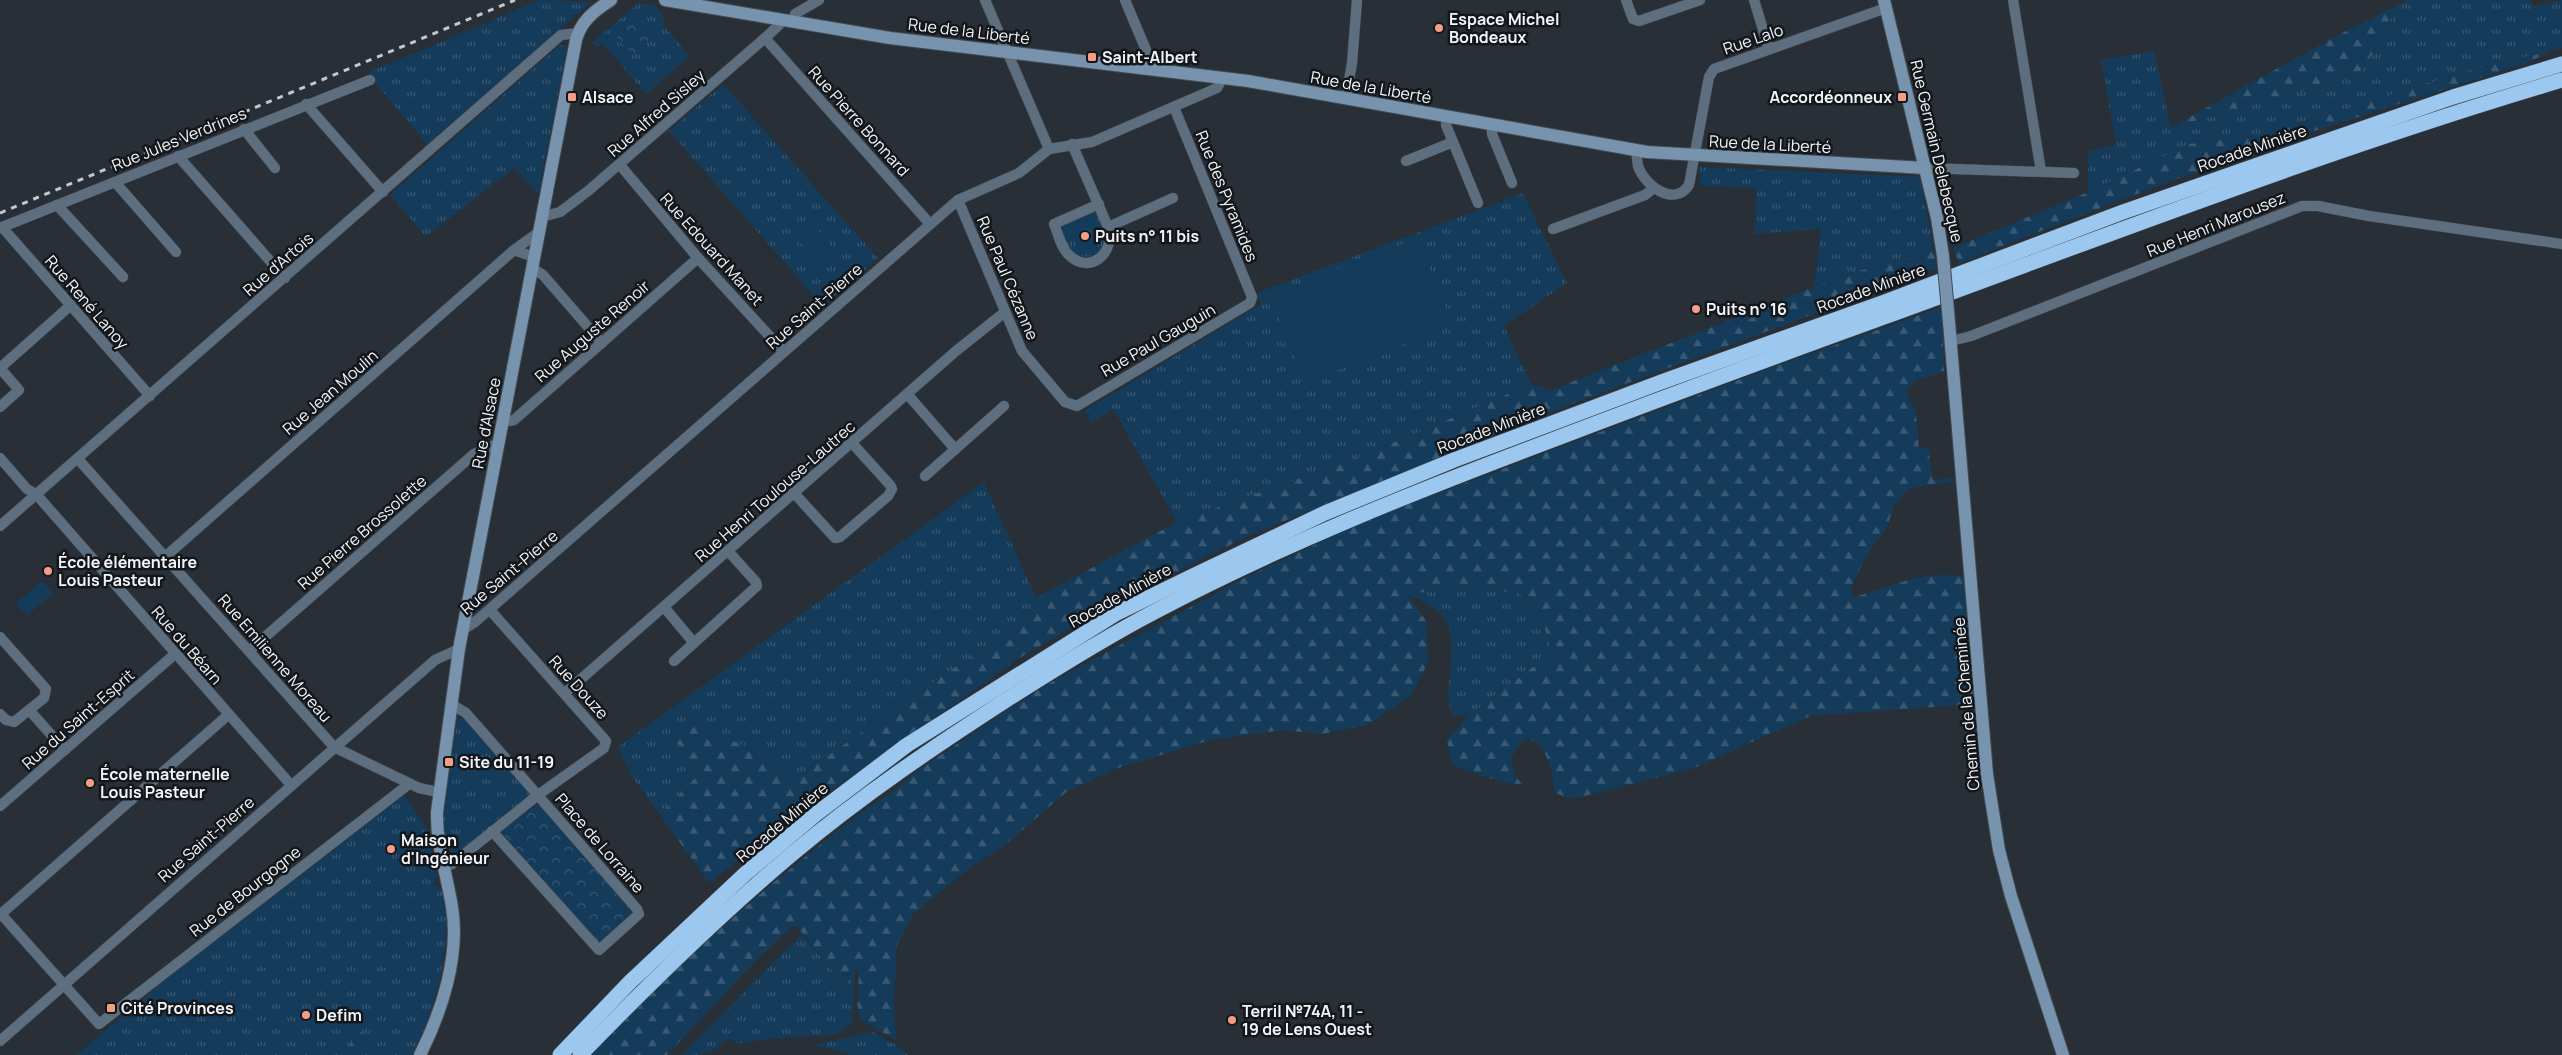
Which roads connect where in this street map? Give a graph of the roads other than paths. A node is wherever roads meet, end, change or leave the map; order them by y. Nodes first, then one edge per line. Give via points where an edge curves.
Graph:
1 (611, 0) edge
2 (665, 0) edge
3 (819, 0) edge
4 (985, 0) edge
5 (1125, 0) edge
6 (1356, 0) edge
7 (1626, 0) edge
8 (1700, 0) edge
9 (1754, 0) edge
10 (2013, 0) edge
11 (1885, 4) edge
12 (786, 21) junction
13 (578, 33) junction
14 (765, 38) junction
15 (1769, 49) junction
16 (1008, 52) junction
17 (2562, 64) edge
18 (1154, 70) junction
19 (1223, 78) junction
20 (370, 80) dead end
21 (2562, 80) edge
22 (1346, 98) junction
23 (306, 104) junction
24 (1174, 107) junction
25 (1447, 117) junction
26 (1492, 124) junction
27 (244, 129) junction
28 (1453, 142) junction
29 (1072, 144) junction
30 (1049, 149) junction
31 (1636, 150) junction
32 (178, 156) junction
33 (1694, 156) junction
34 (1406, 161) dead end
35 (620, 165) junction
36 (275, 168) dead end
37 (1926, 168) junction
38 (2042, 172) junction
39 (2074, 173) dead end
40 (115, 182) junction
41 (1512, 183) dead end
42 (1654, 188) junction
43 (383, 192) junction
44 (1173, 198) dead end
45 (958, 200) junction
46 (1478, 203) dead end
47 (1099, 204) junction
48 (57, 205) junction
49 (542, 217) junction
50 (930, 224) junction
51 (1108, 227) junction
52 (1, 228) edge
53 (1553, 229) dead end
54 (538, 232) junction
55 (2562, 244) edge
56 (514, 250) junction
57 (176, 252) dead end
58 (698, 258) junction
59 (533, 262) junction
60 (123, 277) dead end
61 (285, 278) junction
62 (1252, 297) joint
63 (71, 305) junction
64 (1006, 312) junction
65 (1951, 341) junction
66 (602, 343) junction
67 (784, 352) junction
68 (0, 368) edge
69 (908, 395) junction
70 (150, 396) junction
71 (1004, 406) dead end
72 (1076, 406) joint
73 (0, 407) edge
74 (503, 422) junction
75 (852, 443) junction
76 (499, 445) junction
77 (955, 449) junction
78 (0, 458) edge
79 (78, 458) junction
80 (925, 476) dead end
81 (36, 494) junction
82 (794, 494) junction
83 (0, 526) edge
84 (728, 552) junction
85 (166, 556) junction
86 (664, 607) junction
87 (490, 610) junction
88 (464, 629) junction
89 (0, 637) edge
90 (694, 643) junction
91 (459, 649) junction
92 (249, 651) junction
93 (174, 654) junction
94 (674, 661) dead end
95 (565, 693) junction
96 (451, 704) junction
97 (29, 710) junction
98 (0, 714) edge
99 (228, 715) junction
100 (334, 747) junction
101 (65, 750) junction
102 (410, 784) junction
103 (291, 785) junction
104 (438, 792) junction
105 (538, 795) junction
106 (0, 806) edge
107 (492, 831) junction
108 (444, 867) junction
109 (0, 914) edge
110 (62, 984) junction
111 (0, 1041) edge
112 (420, 1055) edge
113 (560, 1055) edge
114 (580, 1055) edge
115 (2063, 1055) edge

1 - 13 street, Rue d'Alsace via 588,17
2 - 12 street, Rue de la Liberté
3 - 12 street, Rue Alfred Sisley
4 - 16 street
5 - 18 street
6 - 22 street
7 - 8 street via 1633,19 1639,21
9 - 15 street
10 - 38 street
11 - 15 street, Rue Lalo
11 - 37 street, Rue Germain Delebecque
12 - 14 street, Rue Alfred Sisley
12 - 16 street, Rue de la Liberté
13 - 43 street, Rue d'Artois via 561,35
13 - 49 street, Rue d'Alsace
14 - 35 street, Rue Alfred Sisley
14 - 50 street, Rue Pierre Bonnard
15 - 33 street, Rue Lalo via 1718,66 1711,73
16 - 18 street, Rue de la Liberté
16 - 30 street
17 - 113 highway, Rocade Minière via 2453,97 2123,212 1445,464 1325,513 1117,613 908,745 816,814 732,886 630,982
18 - 19 street, Rue de la Liberté
19 - 22 street, Rue de la Liberté
19 - 24 street, Rue Saint-Pierre via 1217,88
20 - 23 street, Rue Jules Verdrines
21 - 114 highway, Rocade Minière via 2373,138 1452,477 1318,533 1160,608 1047,674 871,791 720,917
22 - 25 street, Rue de la Liberté
23 - 27 street, Rue Jules Verdrines
23 - 43 street
24 - 29 street, Rue Saint-Pierre via 1092,142
24 - 62 street, Rue des Pyramides
25 - 26 street, Rue de la Liberté
25 - 28 street via 1446,125
26 - 31 street, Rue de la Liberté
26 - 41 street via 1492,134
27 - 32 street, Rue Jules Verdrines
27 - 36 street
28 - 34 street
28 - 46 street
29 - 30 street, Rue Saint-Pierre
29 - 47 street
30 - 45 street, Rue Saint-Pierre via 1019,173
31 - 33 street, Rue de la Liberté
31 - 42 street via 1638,166
32 - 40 street, Rue Jules Verdrines
32 - 61 street
33 - 37 street, Rue de la Liberté
33 - 42 street, Rue Lalo via 1689,185 1684,193 1676,195
35 - 49 street, Rue Alfred Sisley via 560,212
35 - 58 street, Rue Edouard Manet
37 - 38 street, Rue de la Liberté
37 - 65 street, Rue Germain Delebecque, bridge via 1942,246
38 - 39 street, Rue de la Liberté
40 - 48 street, Rue Jules Verdrines
40 - 57 street
42 - 53 street via 1645,195
43 - 61 street, Rue d'Artois
44 - 51 street
45 - 50 street, Rue Saint-Pierre
45 - 64 street, Rue Paul Cézanne
47 - 51 street
47 - 51 street via 1054,224 1067,253 1084,263 1107,253 1110,241
48 - 52 street, Rue Jules Verdrines
48 - 60 street
49 - 54 street, Rue d'Alsace
50 - 67 street, Rue Saint-Pierre
52 - 63 street, Rue René Lanoy
54 - 56 street, Rue Jean Moulin
54 - 59 street, Rue d'Alsace
55 - 65 street, Rue Henri Marousez via 2302,206 1971,336
56 - 59 street
56 - 85 street, Rue Jean Moulin
58 - 66 street, Rue Auguste Renoir
58 - 67 street, Rue Edouard Manet
59 - 66 street
59 - 74 street, Rue d'Alsace
61 - 70 street, Rue d'Artois
62 - 72 street, Rue Paul Gauguin via 1250,303
63 - 68 street
63 - 70 street, Rue René Lanoy
64 - 69 street, Rue Henri Toulouse-Lautrec via 956,351
64 - 72 street, Rue Paul Cézanne via 1022,350 1066,402
65 - 115 street, Chemin de la Cheminée via 1987,774 1999,850 2011,896
66 - 74 street, Rue Auguste Renoir via 514,420
67 - 87 street, Rue Saint-Pierre
68 - 73 street via 20,390
69 - 75 street, Rue Henri Toulouse-Lautrec
69 - 77 street
70 - 79 street, Rue d'Artois
71 - 77 street
74 - 76 street, Rue d'Alsace
75 - 82 street, Rue Henri Toulouse-Lautrec
75 - 82 street via 890,485 892,489 888,496 835,538
76 - 88 street, Rue d'Alsace
76 - 92 street, Rue Pierre Brossolette via 474,454
77 - 80 street
78 - 81 street, Rue du Béarn via 27,489
79 - 81 street, Rue d'Artois
79 - 85 street, Rue Emilienne Moreau
81 - 83 street, Rue d'Artois
81 - 93 street, Rue du Béarn
82 - 84 street, Rue Henri Toulouse-Lautrec
84 - 86 street, Rue Henri Toulouse-Lautrec
84 - 90 street via 756,582 755,588
85 - 92 street, Rue Emilienne Moreau
86 - 90 street
86 - 95 street, Rue Henri Toulouse-Lautrec
87 - 88 street, Rue Saint-Pierre
87 - 95 street, Rue Douze
88 - 91 street, Rue d'Alsace
89 - 97 street via 46,689 44,698
90 - 94 street
91 - 96 street, Rue d'Alsace
91 - 100 street, Rue Saint-Pierre via 434,660
92 - 100 street, Rue Emilienne Moreau
93 - 99 street, Rue du Béarn
93 - 101 street, Rue du Saint-Esprit
95 - 105 street, Rue Douze via 606,742 604,748
96 - 104 street, Rue d'Alsace
96 - 105 street, Place de Lorraine via 466,713
97 - 98 street via 14,722
97 - 101 street
99 - 103 street, Rue du Béarn
99 - 109 street
100 - 102 street, Rue Emilienne Moreau
100 - 103 street, Rue Saint-Pierre
101 - 106 street, Rue du Saint-Esprit
102 - 104 street, Rue Emilienne Moreau
102 - 110 street, Rue de Bourgogne via 99,1024
103 - 110 street, Rue Saint-Pierre
104 - 108 street, Rue d'Alsace via 436,826
105 - 107 street
105 - 107 street, Place de Lorraine via 639,914 599,950
107 - 108 street
108 - 112 street, Rue d'Alsace via 453,908 453,942 448,978 434,1027
109 - 110 street
110 - 111 street, Rue Saint-Pierre

